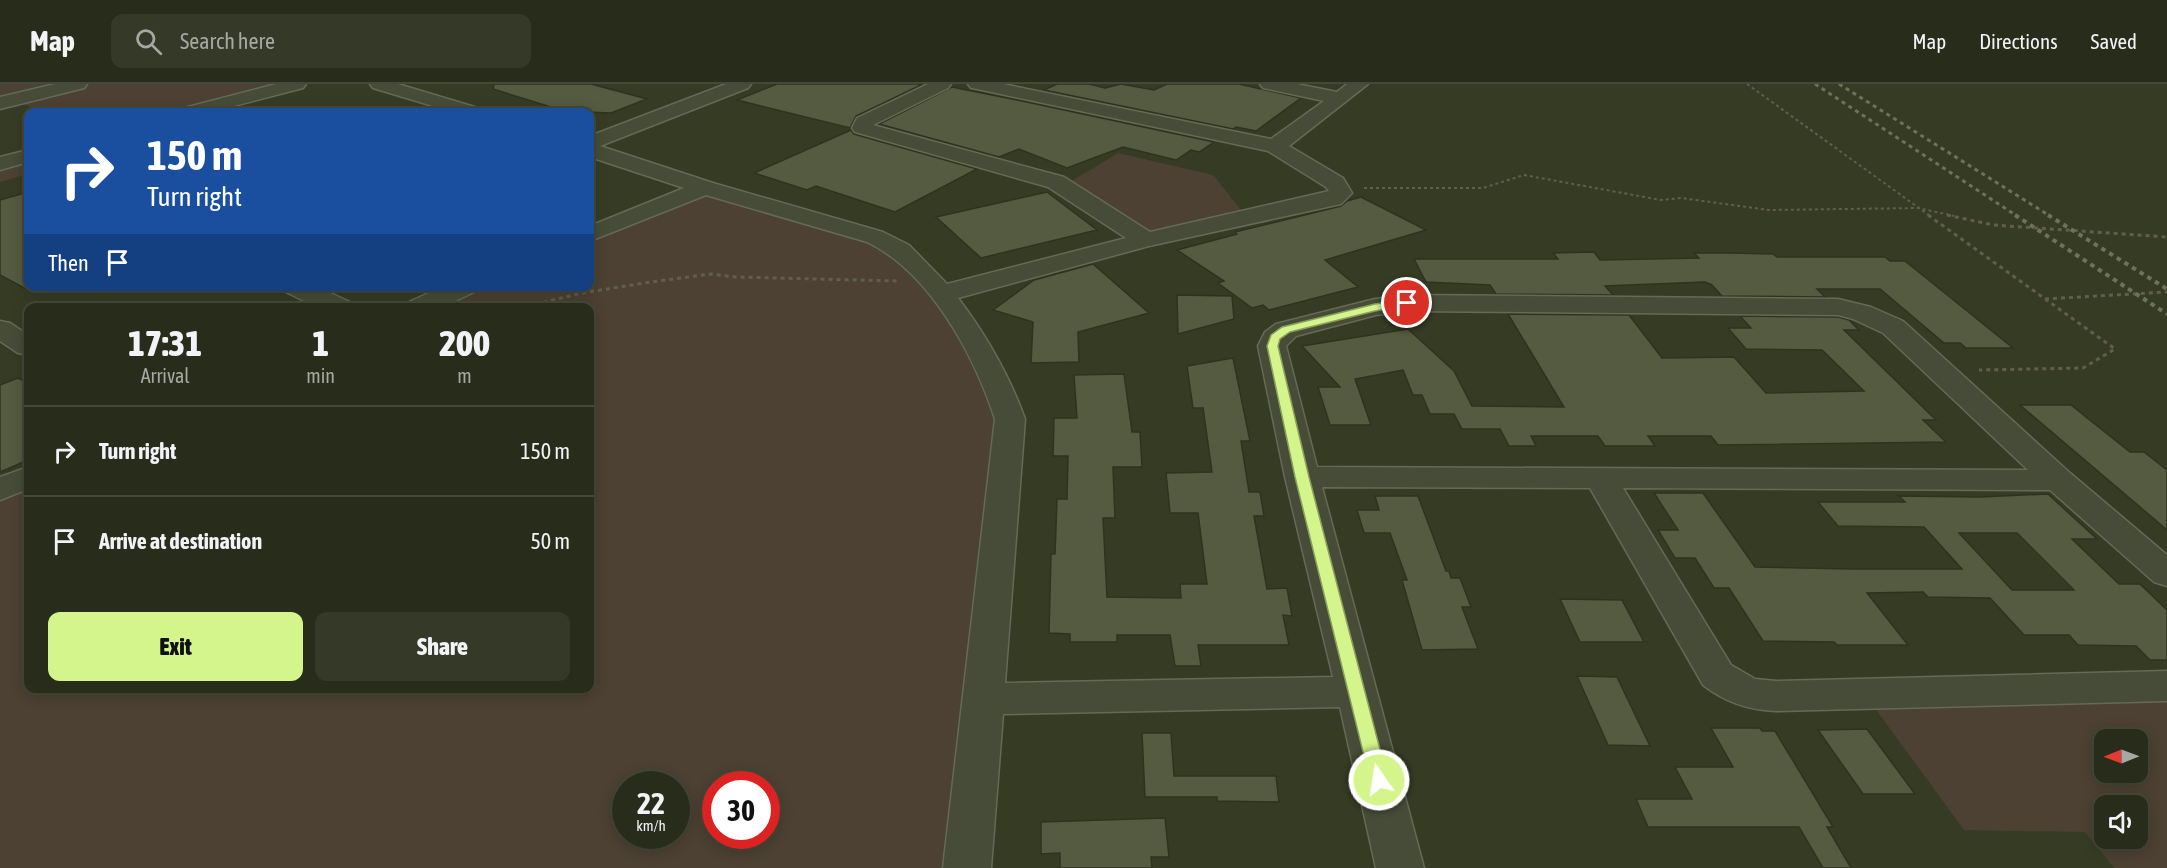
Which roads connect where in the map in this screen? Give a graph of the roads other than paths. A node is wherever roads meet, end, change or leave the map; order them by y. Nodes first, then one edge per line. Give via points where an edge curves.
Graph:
1 (78, 84) edge
2 (297, 84) edge
3 (380, 84) edge
4 (742, 84) edge
5 (942, 84) edge
6 (977, 84) edge
7 (1269, 84) edge
8 (1359, 84) edge
9 (687, 86) dead end
10 (714, 94) junction
11 (1340, 98) junction
12 (0, 103) edge
13 (218, 108) edge
14 (458, 108) edge
15 (24, 141) edge
16 (594, 141) edge
17 (1275, 146) junction
18 (594, 151) edge
19 (1, 152) edge
20 (24, 155) edge
21 (705, 188) junction
22 (594, 232) edge
23 (1146, 240) junction
24 (932, 285) junction
25 (304, 291) edge
26 (456, 291) edge
27 (330, 303) edge
28 (429, 303) edge
29 (0, 329) edge
30 (24, 344) edge
31 (1302, 477) junction
32 (1600, 477) junction
33 (24, 479) edge
34 (2058, 480) junction
35 (0, 490) edge
36 (2167, 574) edge
37 (2167, 686) edge
38 (1358, 692) junction
39 (983, 699) junction
40 (967, 868) edge
41 (1400, 868) edge

1 - 12 street
2 - 13 street
3 - 14 street
4 - 10 street
5 - 23 street via 864,122 862,128 1056,182
6 - 17 street
7 - 11 street
8 - 11 street
9 - 10 street
10 - 16 street
11 - 17 street
15 - 19 street
17 - 23 street via 1335,183 1341,193 1333,199
18 - 21 street
19 - 20 street
21 - 22 street
21 - 24 street via 875,237 899,249
23 - 24 street
24 - 39 street via 980,351 1005,399 1010,419
25 - 27 street
26 - 28 street
29 - 30 street
31 - 32 street
31 - 34 street via 1272,346 1275,338 1286,330 1407,303 1838,307 1862,313 1893,327
31 - 38 street
32 - 34 street
32 - 37 street via 1717,675 1738,690 1776,696
33 - 35 street
34 - 36 street
38 - 39 street
38 - 41 street
39 - 40 street

